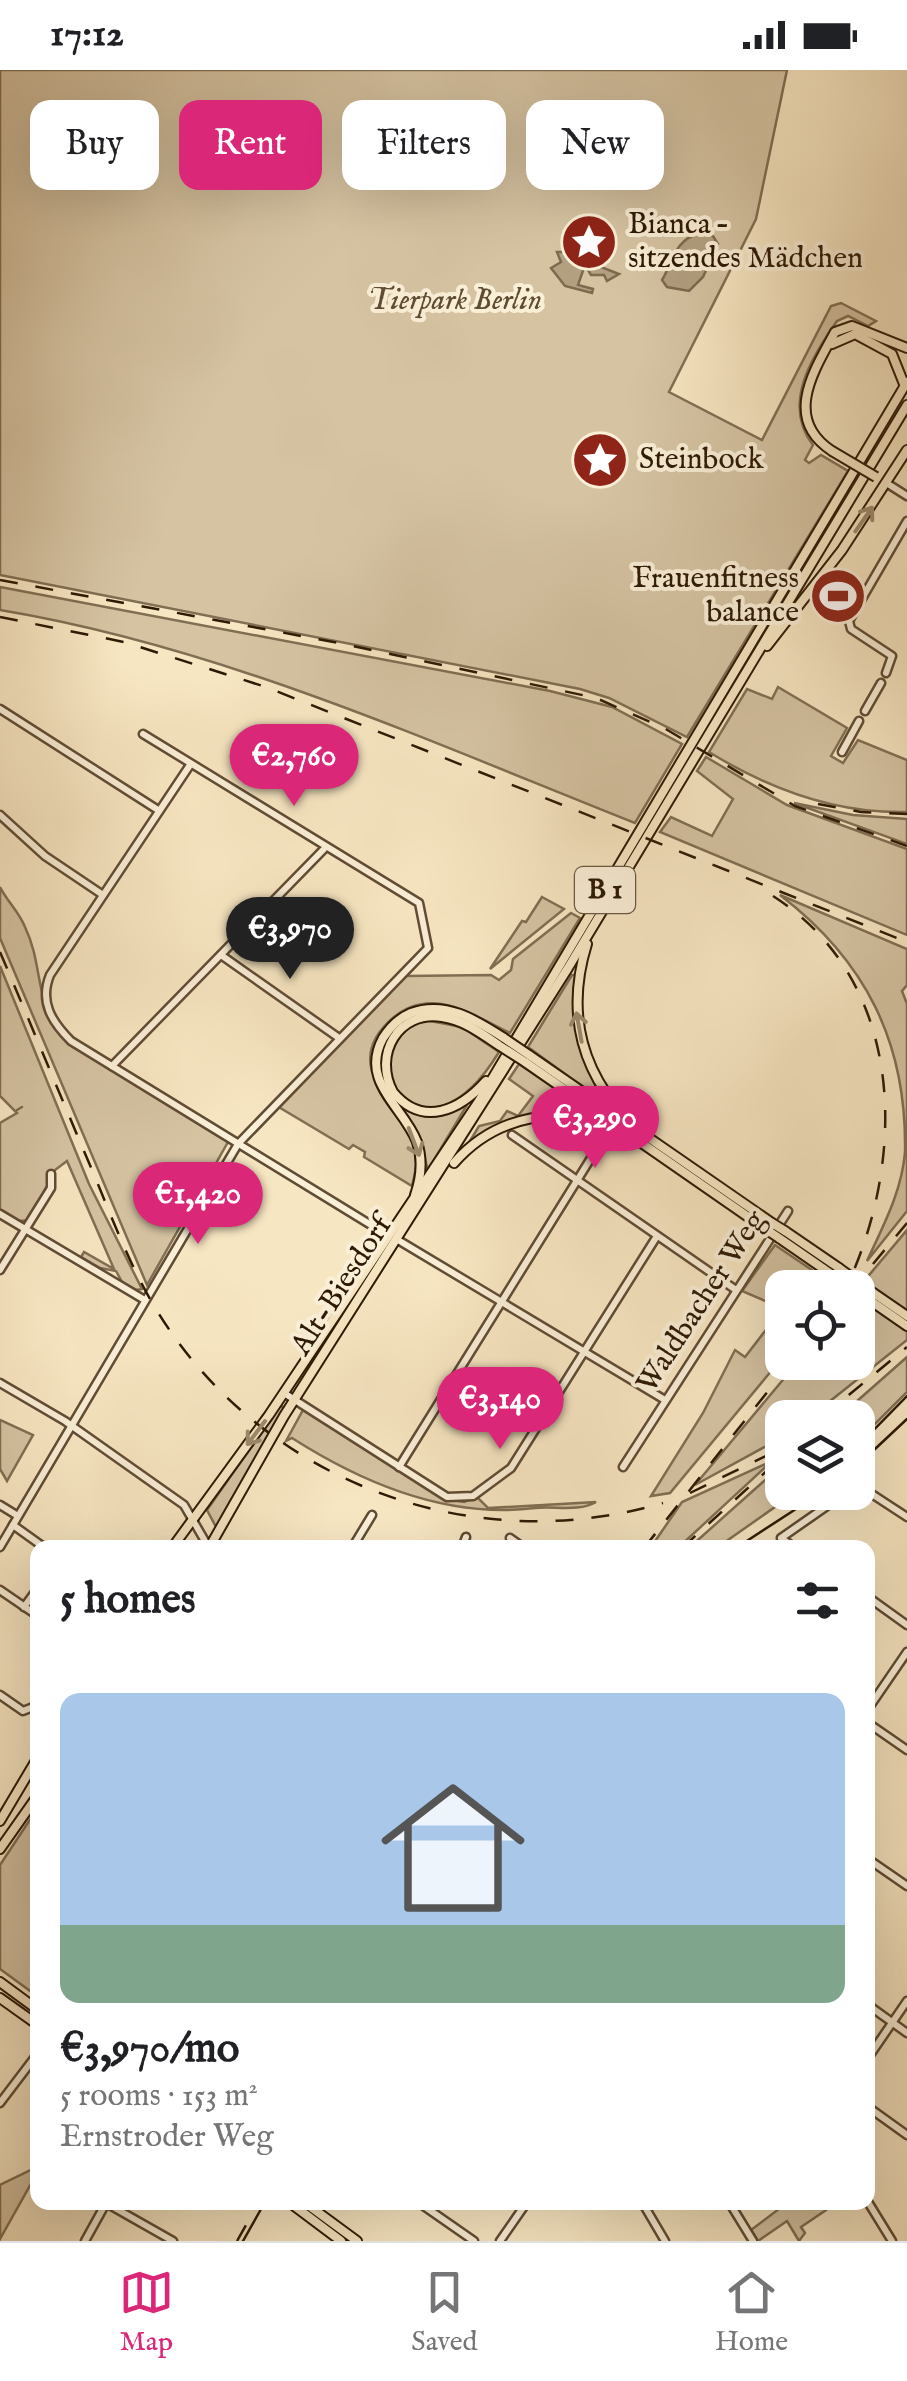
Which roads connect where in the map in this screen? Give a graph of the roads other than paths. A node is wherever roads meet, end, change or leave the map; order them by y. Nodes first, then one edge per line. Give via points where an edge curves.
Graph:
1 (828, 347) junction
2 (907, 348) edge
3 (906, 384) edge
4 (907, 405) edge
5 (907, 450) edge
6 (888, 484) junction
7 (907, 496) edge
8 (907, 522) edge
9 (758, 657) junction
10 (886, 674) dead end
11 (881, 683) dead end
12 (0, 709) edge
13 (864, 710) dead end
14 (859, 721) dead end
15 (143, 734) dead end
16 (842, 752) dead end
17 (192, 764) junction
18 (158, 810) junction
19 (0, 815) edge
20 (324, 848) junction
21 (103, 894) junction
22 (592, 930) junction
23 (221, 955) junction
24 (339, 1038) junction
25 (502, 1042) junction
26 (527, 1058) junction
27 (112, 1066) junction
28 (499, 1067) junction
29 (642, 1133) junction
30 (512, 1135) dead end
31 (238, 1144) junction
32 (644, 1145) junction
33 (590, 1158) dead end
34 (51, 1174) dead end
35 (439, 1178) junction
36 (577, 1181) junction
37 (410, 1208) junction
38 (788, 1212) dead end
39 (0, 1214) edge
40 (770, 1226) junction
41 (24, 1228) junction
42 (657, 1236) junction
43 (394, 1238) junction
44 (0, 1270) edge
45 (833, 1270) edge
46 (736, 1290) junction
47 (875, 1298) edge
48 (143, 1299) junction
49 (875, 1300) edge
50 (502, 1302) junction
51 (907, 1316) edge
52 (907, 1326) edge
53 (586, 1352) junction
54 (0, 1382) edge
55 (284, 1393) junction
56 (295, 1400) junction
57 (666, 1400) junction
58 (72, 1425) junction
59 (399, 1467) junction
60 (623, 1467) dead end
61 (875, 1496) edge
62 (0, 1505) edge
63 (821, 1510) edge
64 (372, 1515) dead end
65 (18, 1516) junction
66 (193, 1516) junction
67 (907, 1518) edge
68 (13, 1526) junction
69 (510, 1538) dead end
70 (34, 1540) edge
71 (177, 1540) edge
72 (205, 1540) edge
73 (214, 1540) edge
74 (357, 1540) edge
75 (513, 1540) edge
76 (784, 1540) edge
77 (0, 1547) edge
78 (0, 1590) edge
79 (30, 1599) edge
80 (875, 1603) edge
81 (24, 1607) junction
82 (30, 1611) edge
83 (907, 1625) edge
84 (907, 1652) edge
85 (0, 1695) edge
86 (875, 1698) edge
87 (30, 1708) edge
88 (875, 1728) edge
89 (907, 1750) edge
90 (30, 1770) edge
91 (30, 1806) edge
92 (0, 1821) edge
93 (0, 1849) edge
94 (875, 1864) edge
95 (907, 1886) edge
96 (0, 1982) edge
97 (0, 1998) edge
98 (907, 2001) edge
99 (30, 2004) edge
100 (875, 2011) edge
101 (30, 2019) edge
102 (892, 2023) junction
103 (907, 2033) edge
104 (875, 2048) edge
105 (30, 2063) edge
106 (0, 2103) edge
107 (875, 2112) edge
108 (907, 2135) edge
109 (102, 2210) edge
110 (118, 2210) edge
111 (300, 2210) edge
112 (315, 2210) edge
113 (429, 2210) edge
114 (521, 2210) edge
115 (647, 2210) edge
116 (734, 2210) edge
117 (873, 2210) edge
118 (85, 2241) edge
119 (172, 2241) edge
120 (341, 2241) edge
121 (357, 2241) edge
122 (474, 2241) edge
123 (500, 2241) edge
124 (665, 2241) edge
125 (753, 2241) edge
126 (892, 2241) edge

1 - 2 main road via 834,332 847,325
1 - 3 main road via 848,334 884,350 897,360
1 - 6 main road, bridge via 803,404 809,429 826,447
3 - 28 main road, B 1
4 - 9 main road, B 1
5 - 6 main road
6 - 7 street
9 -> 6 main road
8 - 10 street via 849,620 851,629 892,656
9 - 22 main road, B 1
11 - 13 street
12 - 18 street
14 - 16 street
15 - 17 street
17 - 18 street
17 - 20 street
18 - 21 street
19 - 21 street via 45,856
20 - 23 street
20 - 24 street via 418,903 428,948
21 - 27 street via 50,975 45,999 58,1027
29 -> 22 main road via 602,1088 581,1040 576,994
22 - 35 main road, Alt-Biesdorf / B 1
23 - 24 street
23 - 27 street
24 - 31 street
25 - 26 main road, bridge
25 - 28 main road via 429,1016 398,1031 384,1064 404,1103 437,1113 468,1100
25 -> 37 main road via 463,1014 437,1008 402,1017 386,1034 377,1058 379,1078 414,1136 421,1161
26 - 29 main road
26 - 32 main road
27 - 31 street
28 - 37 main road, Alt-Biesdorf / B 1
29 - 40 main road
30 - 36 street
31 - 43 street
31 - 48 street
32 - 35 main road via 586,1118 542,1116 492,1132
32 - 40 main road
33 - 36 street
34 - 41 street via 52,1188
35 - 43 main road, Alt-Biesdorf / B 1
36 - 42 street
36 - 50 street
37 - 43 main road, Alt-Biesdorf / B 1
38 - 46 street, Waldbacher Weg
39 - 41 street
40 - 45 main road, bridge
41 - 44 street
41 - 48 street
42 - 46 street
42 - 53 street
43 - 50 street
43 - 55 main road, Alt-Biesdorf / B 1
43 - 56 main road, Alt-Biesdorf / B 1
46 - 57 street, Waldbacher Weg
47 - 51 main road
48 - 58 street
49 - 52 main road
50 - 53 street
50 - 59 street
53 - 57 street
53 - 59 street via 511,1468 482,1491 452,1498
54 - 58 street
55 - 56 street
55 -> 66 main road, Alt-Biesdorf / B 1
56 - 59 street
56 - 73 main road, Alt-Biesdorf / B 1
57 - 60 street, Waldbacher Weg
58 - 65 street
58 - 66 street
61 - 67 street
62 - 65 street
63 - 76 street
64 - 74 street
65 - 68 street
66 - 71 main road, Alt-Biesdorf / B 1
66 - 72 street, Alt-Biesdorf
68 - 70 street
68 - 77 street
69 - 75 street
78 - 81 street
79 - 81 street
80 - 83 street
81 - 82 street
84 - 86 street
85 - 87 street
88 - 89 street
90 - 92 main road
91 - 93 main road
94 - 95 street
96 - 99 main road
97 - 101 main road
98 - 102 street
100 - 102 street
102 - 103 street
102 - 104 street
105 - 106 street
107 - 108 street
109 - 118 street
110 - 119 street
111 - 120 main road
112 - 121 main road
113 - 122 street
114 - 123 street
115 - 124 street
116 - 125 street
117 - 126 street

